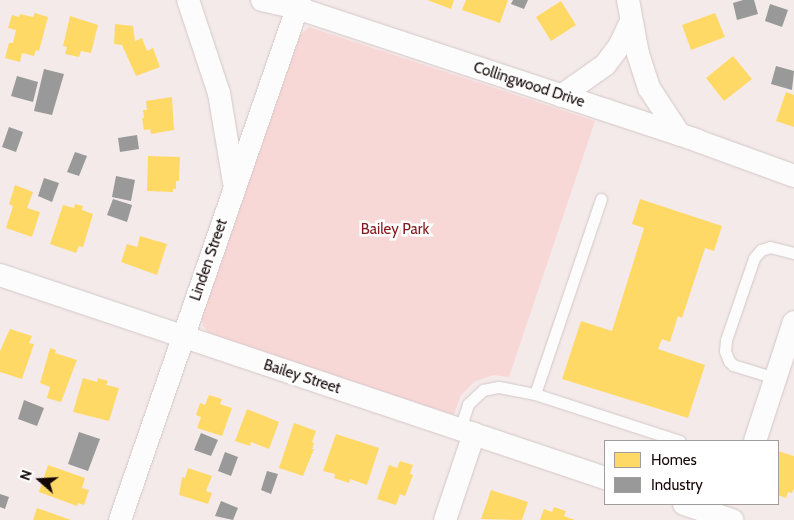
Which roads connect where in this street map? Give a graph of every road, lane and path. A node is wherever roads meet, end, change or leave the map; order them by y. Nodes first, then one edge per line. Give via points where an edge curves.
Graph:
1 (188, 0) edge
2 (262, 0) edge
3 (298, 4) edge
4 (630, 11) edge
5 (561, 96) junction
6 (680, 135) junction
7 (794, 176) edge
8 (235, 184) junction
9 (601, 199) dead end
10 (794, 254) edge
11 (0, 275) edge
12 (794, 322) edge
13 (183, 336) junction
14 (789, 354) edge
15 (775, 378) junction
16 (535, 394) junction
17 (467, 431) junction
18 (677, 440) edge
19 (755, 440) edge
20 (604, 478) edge
21 (688, 505) edge
22 (731, 516) edge
23 (120, 520) edge
24 (445, 520) edge

1 - 8 street via 220,93
2 - 3 street, Collingwood Drive
3 - 5 street, Collingwood Drive
3 - 8 street, Linden Street
4 - 5 street via 620,45 605,65
4 - 6 street via 638,54 649,88
5 - 6 street, Collingwood Drive
6 - 7 street, Collingwood Drive
8 - 13 street, Linden Street
9 - 16 lane
10 - 15 lane via 770,247 761,250 754,258 726,340 725,351 733,365
11 - 13 street, Bailey Street
12 - 14 street
13 - 17 street, Bailey Street
13 - 23 street, Linden Street
14 - 15 street
15 - 19 street
16 - 17 lane via 499,387 483,390 468,404
16 - 18 lane
17 - 20 street, Bailey Street
17 - 24 street
21 - 22 street

